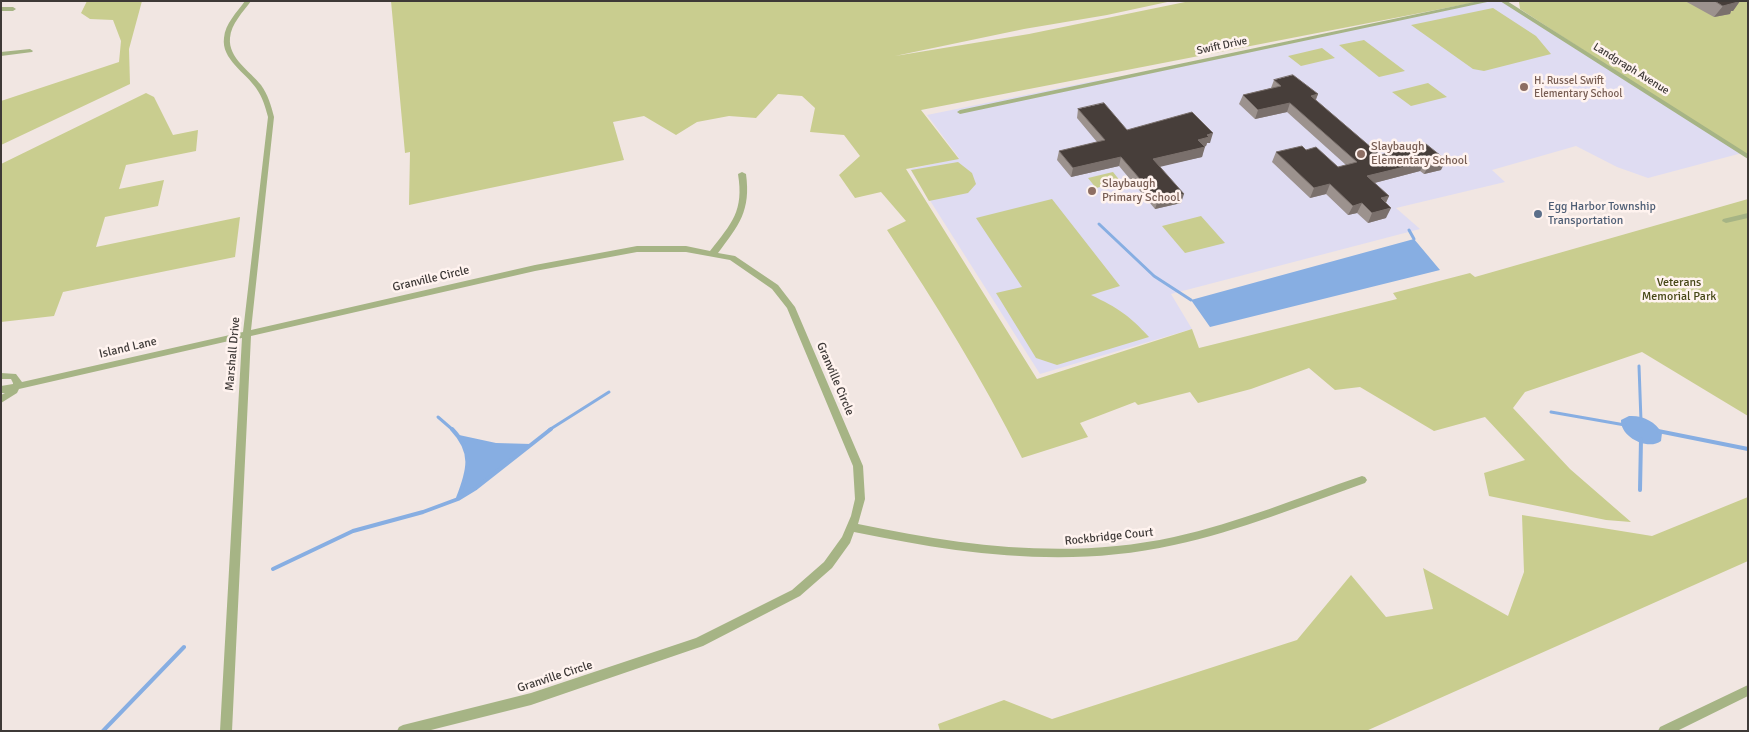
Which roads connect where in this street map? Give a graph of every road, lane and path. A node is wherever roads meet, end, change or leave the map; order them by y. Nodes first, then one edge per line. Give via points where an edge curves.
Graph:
1 (248, 1) edge
2 (1489, 1) edge
3 (1503, 1) edge
4 (1, 9) edge
5 (13, 9) dead end
6 (30, 51) dead end
7 (1, 54) edge
8 (960, 112) dead end
9 (1748, 156) edge
10 (742, 174) dead end
11 (1748, 215) edge
12 (1726, 221) dead end
13 (713, 253) junction
14 (247, 333) junction
15 (1, 376) edge
16 (16, 387) junction
17 (1, 390) edge
18 (1, 400) edge
19 (1362, 480) dead end
20 (852, 527) junction
21 (1748, 690) edge
22 (226, 731) edge
23 (403, 731) edge
24 (1664, 731) edge

1 - 14 street, Marshall Drive via 231,22 226,46 233,61 265,94 271,117
2 - 8 street, Swift Drive
3 - 9 street, Landgraph Avenue
4 - 5 street
6 - 7 street
10 - 13 street via 743,206
11 - 12 street
13 - 14 street, Granville Circle via 654,247 608,253
13 - 20 street, Granville Circle via 735,260 764,278 775,286 790,308 858,466 860,499
14 - 16 street, Island Lane
14 - 22 street, Marshall Drive
15 - 16 street via 16,378
16 - 17 street, Island Lane
16 - 18 street, Island Lane
19 - 20 street, Rockbridge Court via 1206,533 1092,553 999,553 924,543
20 - 23 street, Granville Circle via 828,566 796,593 699,642 531,699
21 - 24 street

